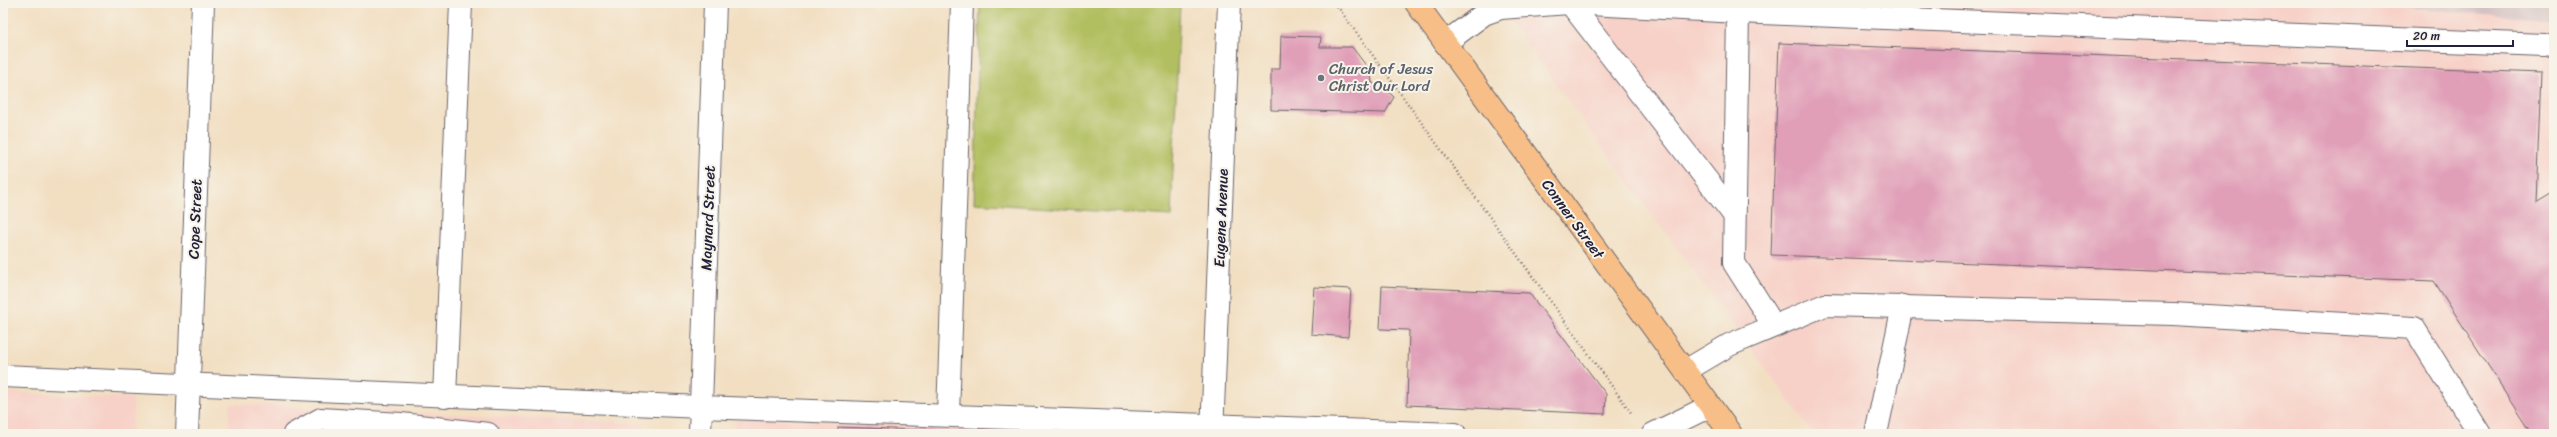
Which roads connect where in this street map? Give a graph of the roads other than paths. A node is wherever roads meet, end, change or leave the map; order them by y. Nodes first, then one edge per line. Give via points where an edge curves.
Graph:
1 (203, 3) edge
2 (461, 3) edge
3 (716, 3) edge
4 (962, 3) edge
5 (1229, 3) edge
6 (1416, 3) edge
7 (1570, 3) edge
8 (1738, 12) junction
9 (1445, 43) junction
10 (2544, 45) dead end
11 (1734, 215) junction
12 (1903, 306) junction
13 (1774, 326) junction
14 (1685, 371) junction
15 (3, 376) edge
16 (189, 386) junction
17 (444, 397) junction
18 (1710, 406) junction
19 (701, 407) junction
20 (948, 415) junction
21 (1213, 429) edge
22 (187, 434) edge
23 (294, 434) edge
24 (479, 434) edge
25 (700, 434) edge
26 (1455, 434) edge
27 (1653, 434) edge
28 (1731, 434) edge
29 (1876, 434) edge
30 (2480, 434) edge

1 - 16 street, Cope Street
2 - 17 street
3 - 19 street, Maynard Street
4 - 20 street
5 - 21 street, Eugene Avenue
6 - 9 main road, Conner Street
7 - 8 street
7 - 9 street via 1501,8 1484,14
7 - 11 street
8 - 10 street
8 - 11 street
9 - 14 main road, Conner Street
11 - 13 street via 1734,263
12 - 13 street via 1825,305
12 - 29 street
12 - 30 street via 2173,314 2414,328
13 - 14 street via 1729,345
14 - 18 main road, Conner Street
15 - 16 street
16 - 17 street
16 - 22 street, Cope Street
17 - 19 street
18 - 27 street
18 - 28 main road, Conner Street
19 - 20 street
19 - 25 street, Maynard Street
20 - 21 street
21 - 26 street
23 - 24 street via 322,419 401,424

